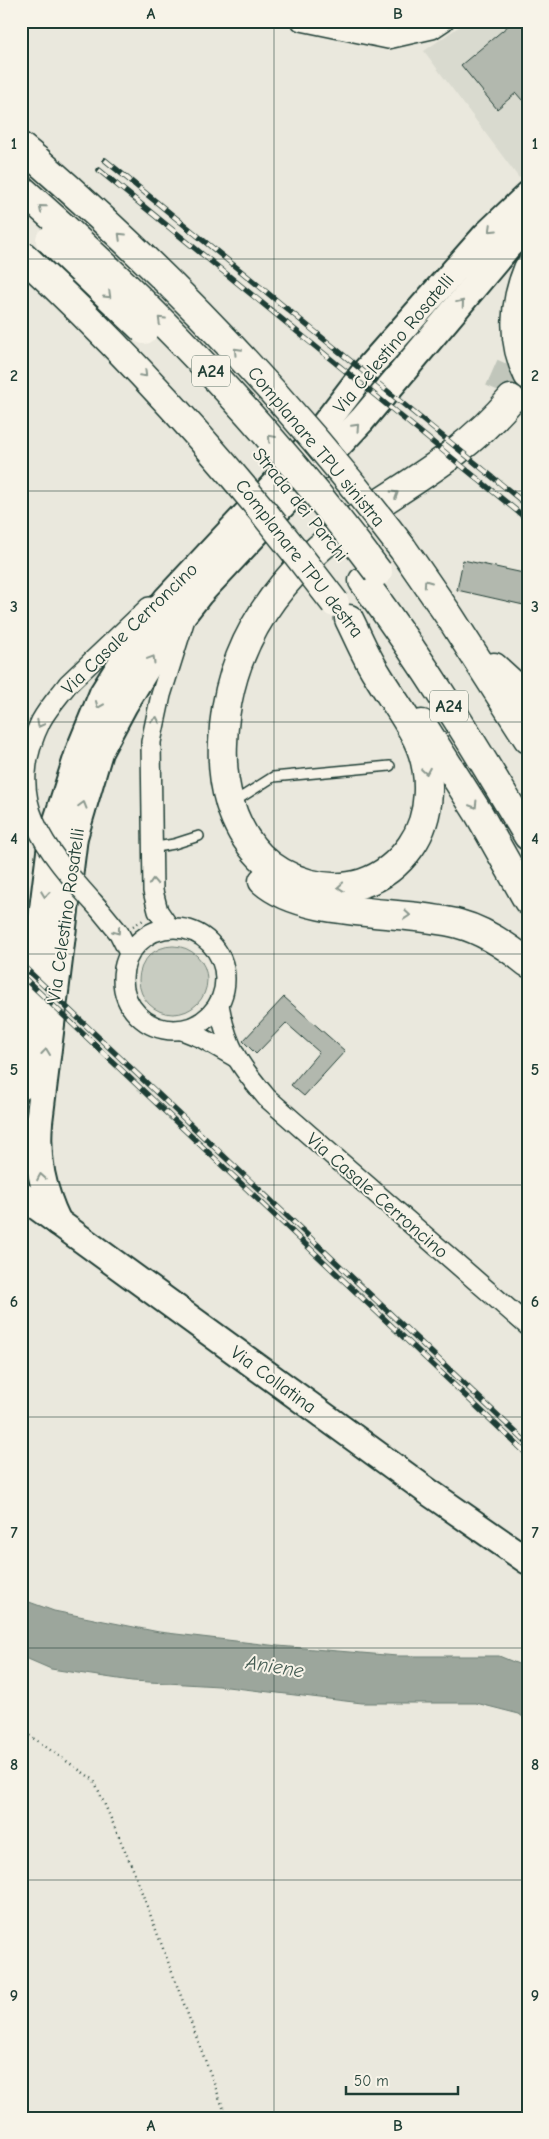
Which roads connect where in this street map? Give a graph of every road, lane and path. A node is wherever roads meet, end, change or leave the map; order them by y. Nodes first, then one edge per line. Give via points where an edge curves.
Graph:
1 (301, 21) edge
2 (444, 21) edge
3 (30, 154) edge
4 (21, 189) edge
5 (528, 195) edge
6 (21, 214) edge
7 (528, 227) edge
8 (21, 254) edge
9 (528, 269) edge
10 (528, 375) edge
11 (221, 540) junction
12 (371, 577) junction
13 (200, 593) junction
14 (342, 611) junction
15 (450, 616) junction
16 (528, 698) edge
17 (528, 739) edge
18 (390, 766) dead end
19 (240, 798) dead end
20 (528, 800) edge
21 (199, 836) dead end
22 (528, 836) edge
23 (151, 848) junction
24 (528, 901) edge
25 (151, 916) dead end
26 (169, 927) junction
27 (126, 929) dead end
28 (129, 953) junction
29 (528, 963) edge
30 (220, 1005) junction
31 (182, 1030) junction
32 (235, 1057) junction
33 (31, 1094) edge
34 (21, 1143) edge
35 (21, 1195) edge
36 (58, 1222) junction
37 (528, 1326) edge
38 (528, 1561) edge
39 (21, 1730) edge
40 (227, 2118) edge

1 - 2 street via 388,39 432,30
15 -> 3 highway, Complanare TPU sinistra, bridge via 326,453 254,370 196,308
12 -> 4 highway, Strada dei Parchi / A24, bridge via 300,472 218,379 109,269
5 -> 11 street, Via Celestino Rosatelli via 479,243 356,383 298,459
6 -> 12 highway, Strada dei Parchi / A24, bridge via 165,350
13 -> 7 street, Via Celestino Rosatelli via 362,420 509,245
8 -> 14 highway, Complanare TPU destra, bridge via 195,429
9 - 10 highway via 520,293 516,327 519,354
11 -> 28 street, Via Casale Cerroncino, bridge via 68,684 42,719 25,764 25,790 33,825 47,847 120,933
11 -> 33 street, Via Celestino Rosatelli via 143,629 104,693 80,749 52,836
12 - 20 highway, Strada dei Parchi / A24 via 466,698
12 - 22 highway, Strada dei Parchi / A24
23 -> 13 street, Via Casale Cerroncino via 151,742 181,628
33 -> 13 street, Via Celestino Rosatelli via 74,836 99,752 167,634
14 -> 24 highway, Complanare TPU destra via 433,741
14 -> 29 highway via 417,739 426,771 426,808 419,834 392,867 360,884 327,887 297,880 269,864 249,843 237,821 225,787 222,764 225,707 235,667 259,617 306,560 359,517 464,447 492,422 505,395 462,430 328,518 262,583 237,620 217,667 209,702 207,754 210,785 220,820 244,860 273,888 309,902 458,924 489,936
15 - 16 highway via 501,675
15 - 17 highway, Complanare TPU sinistra
18 - 19 lane via 274,777
21 - 23 lane
26 -> 23 street, Via Casale Cerroncino via 158,911 153,890
25 - 27 path
26 - 28 street, Via Casale Cerroncino via 153,931
26 - 30 street, Via Casale Cerroncino via 188,928 205,937 218,950 225,968 226,987
28 - 31 street, Via Casale Cerroncino via 123,985 128,1001 150,1024 166,1030
30 - 31 street, Via Casale Cerroncino via 197,1026
30 - 32 street, Via Casale Cerroncino via 224,1033
31 - 32 street, Via Casale Cerroncino
32 - 37 street, Via Casale Cerroncino via 267,1098
33 - 34 street, Via Celestino Rosatelli
36 -> 33 street, Via Celestino Rosatelli via 39,1168
35 - 36 street, Via Collatina
36 - 38 street, Via Collatina
39 - 40 path via 94,1780 133,1869

